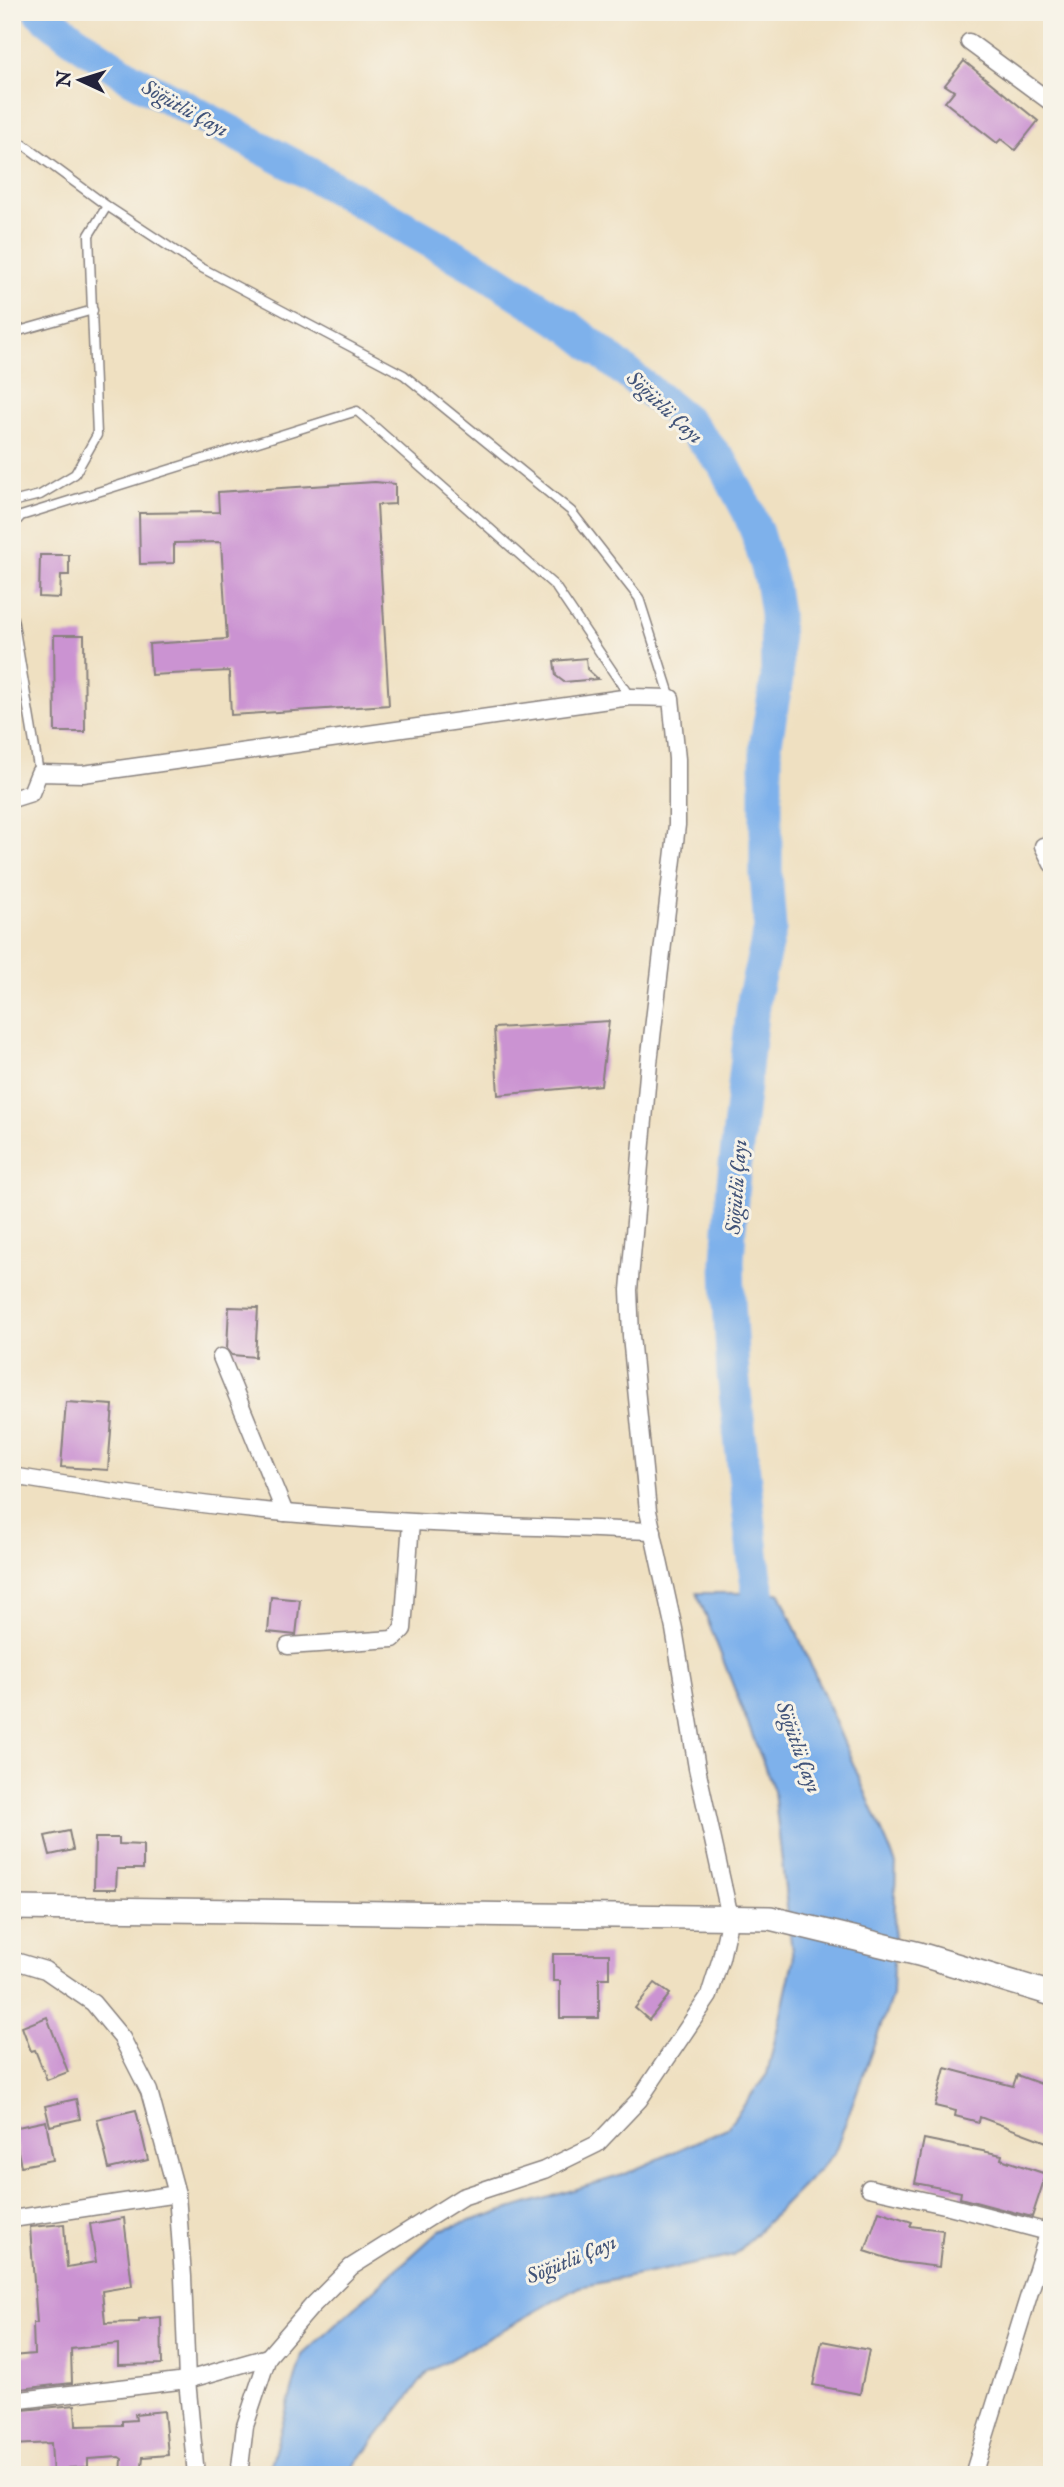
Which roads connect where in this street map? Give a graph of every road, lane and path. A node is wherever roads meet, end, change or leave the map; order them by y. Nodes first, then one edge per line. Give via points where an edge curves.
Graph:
1 (969, 42) dead end
2 (1052, 103) edge
3 (12, 136) edge
4 (107, 206) junction
5 (93, 310) junction
6 (12, 332) edge
7 (12, 502) edge
8 (12, 526) edge
9 (12, 612) edge
10 (630, 697) junction
11 (671, 698) junction
12 (39, 774) junction
13 (12, 799) edge
14 (1043, 846) dead end
15 (1052, 864) edge
16 (221, 1357) dead end
17 (12, 1476) edge
18 (285, 1513) junction
19 (411, 1523) junction
20 (653, 1531) junction
21 (288, 1646) dead end
22 (12, 1908) edge
23 (730, 1917) junction
24 (12, 1960) edge
25 (1052, 1994) edge
26 (869, 2188) dead end
27 (177, 2194) junction
28 (12, 2220) edge
29 (1051, 2229) edge
30 (268, 2357) junction
31 (187, 2380) junction
32 (12, 2401) edge
33 (196, 2475) edge
34 (239, 2475) edge
35 (973, 2475) edge

1 - 2 street
3 - 4 lane
4 - 5 lane via 89,235
4 - 11 lane via 200,267 404,375 571,511 639,598
5 - 6 lane
5 - 7 lane via 97,435 75,474 40,495
8 - 10 lane via 21,516 357,411 555,586
9 - 12 lane
10 - 11 street
10 - 12 street via 83,774
11 - 20 street via 677,825 629,1290
12 - 13 street via 31,793
14 - 15 street
16 - 18 street
17 - 18 street
18 - 19 street
19 - 20 street
19 - 21 street via 403,1629 393,1639
20 - 23 street
22 - 23 main road
23 - 25 main road via 770,1918 919,1954
23 - 30 street via 709,1997 639,2100 597,2144 544,2169 462,2197 351,2267
24 - 27 street via 45,1970 93,2003 122,2038 149,2091
26 - 29 street
27 - 28 street
27 - 31 street
29 - 35 street
30 - 31 street
30 - 34 street via 245,2426
31 - 32 street
31 - 33 street

